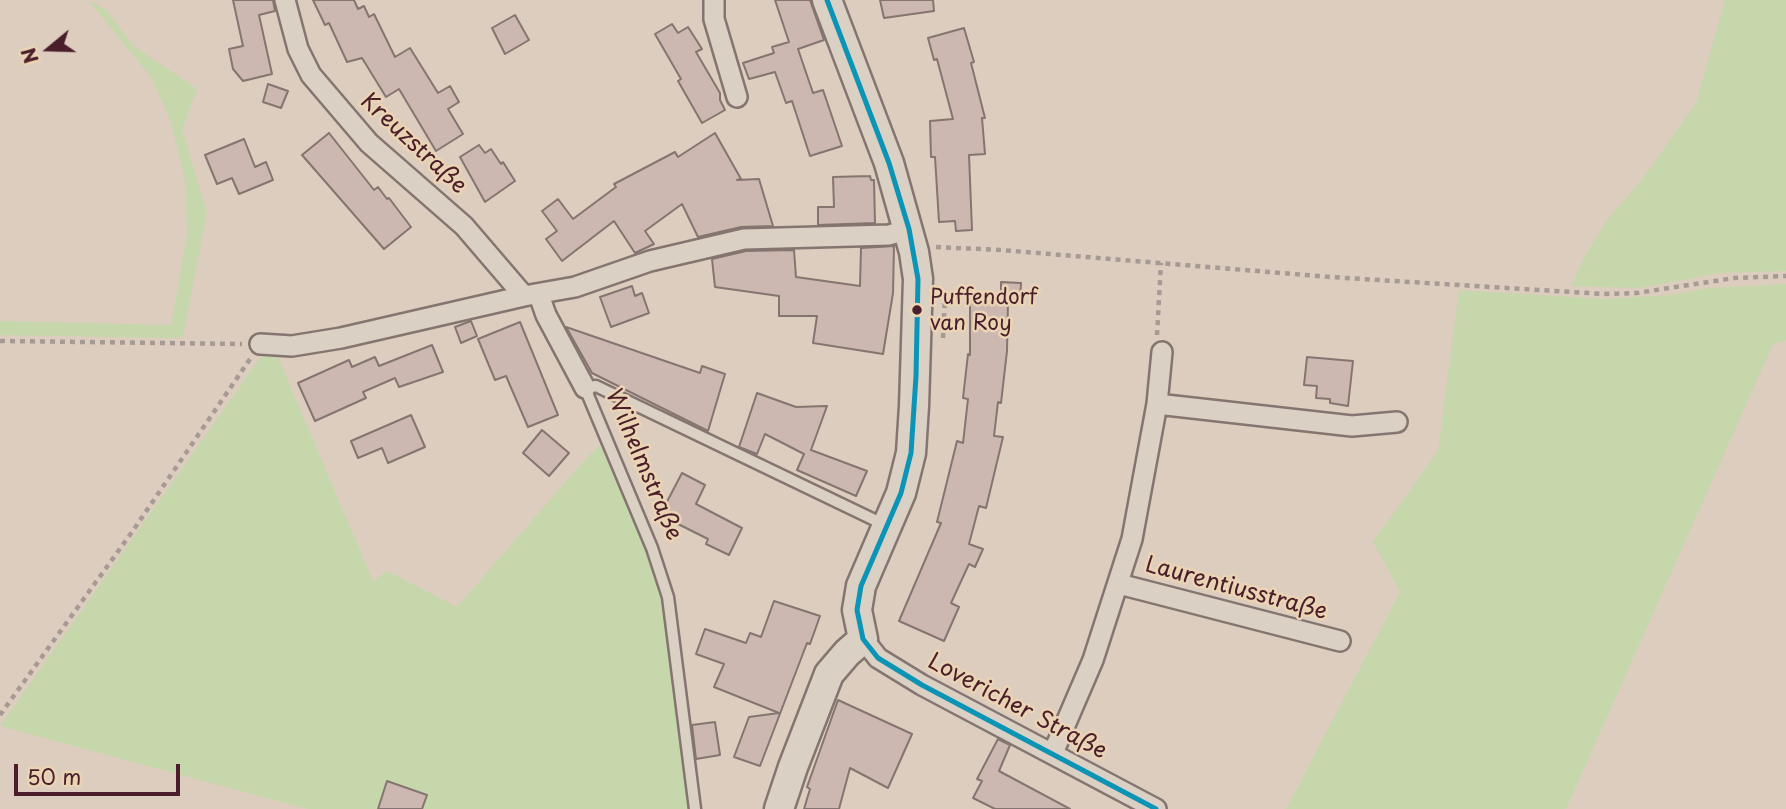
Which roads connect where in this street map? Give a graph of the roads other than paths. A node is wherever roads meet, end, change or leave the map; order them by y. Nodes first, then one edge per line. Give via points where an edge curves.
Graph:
1 (285, 0) edge
2 (714, 0) edge
3 (827, 0) edge
4 (737, 97) dead end
5 (911, 241) junction
6 (532, 296) junction
7 (260, 344) road end
8 (1162, 352) road end
9 (584, 388) junction
10 (1157, 404) junction
11 (1397, 422) dead end
12 (888, 526) junction
13 (1119, 584) junction
14 (863, 639) junction
15 (1340, 641) dead end
16 (1053, 753) junction
17 (695, 809) edge
18 (779, 809) edge
19 (1156, 809) edge

1 - 6 street, Kreuzstraße via 298,49 311,75 369,143 464,226
2 - 4 street via 714,19
3 - 5 street via 889,163
5 - 6 street via 889,235 744,239
5 - 12 street via 918,300 911,453
6 - 7 street via 341,338 292,346
6 - 9 street, Kreuzstraße
8 - 10 street, Laurentiusstraße
9 - 12 lane, Wilhelmstraße via 596,387
9 - 17 lane, Wilhelmstraße via 648,537 668,597
10 - 11 street via 1352,426
10 - 13 street, Laurentiusstraße via 1143,488
12 - 14 street via 861,586 857,610
13 - 15 street, Laurentiusstraße
13 - 16 street, Laurentiusstraße
14 - 16 street, Lovericher Straße via 878,658 922,685
14 - 18 street via 829,674
16 - 19 street, Lovericher Straße

